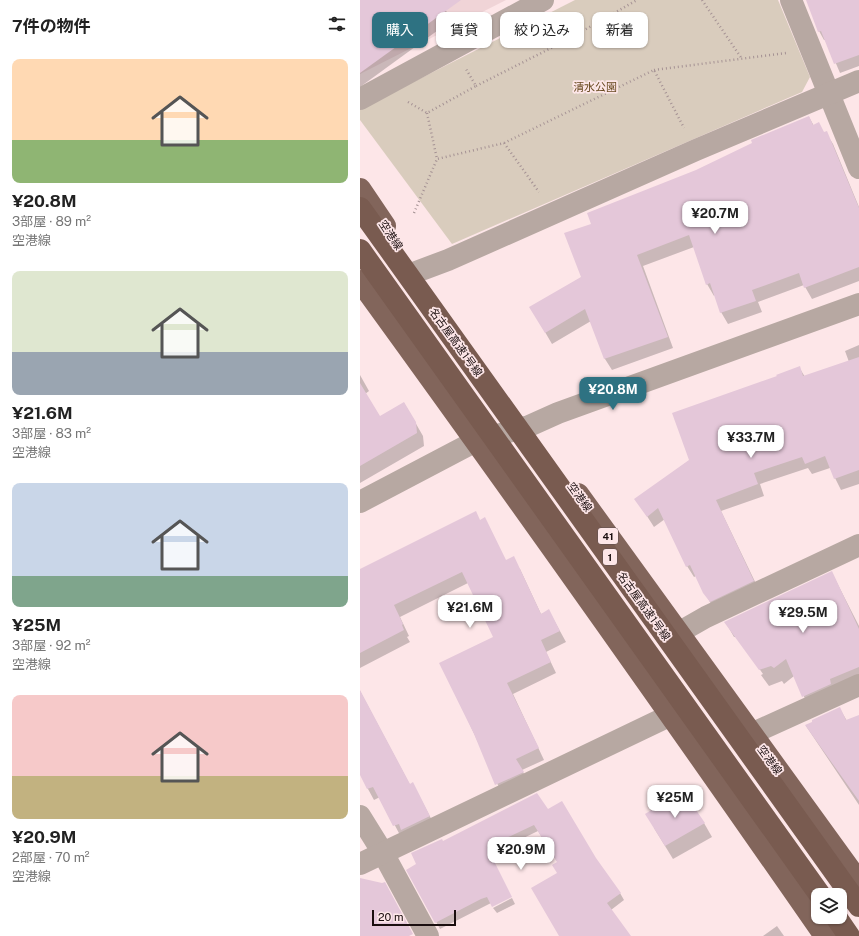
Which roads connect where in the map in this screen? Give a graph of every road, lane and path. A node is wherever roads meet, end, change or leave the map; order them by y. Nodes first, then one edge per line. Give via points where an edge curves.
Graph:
1 (543, 0) edge
2 (638, 0) edge
3 (702, 0) edge
4 (791, 0) edge
5 (550, 12) edge
6 (492, 28) edge
7 (584, 30) edge
8 (454, 48) joint
9 (550, 48) edge
10 (812, 50) junction
11 (742, 59) junction
12 (654, 70) junction
13 (859, 81) edge
14 (476, 86) junction
15 (383, 87) junction
16 (830, 94) junction
17 (360, 99) edge
18 (427, 114) junction
19 (504, 143) junction
20 (696, 150) junction
21 (437, 159) junction
22 (859, 168) edge
23 (360, 189) edge
24 (360, 208) edge
25 (414, 213) dead end
26 (554, 213) junction
27 (360, 250) edge
28 (416, 272) junction
29 (360, 281) edge
30 (859, 304) edge
31 (529, 426) junction
32 (476, 441) junction
33 (360, 502) edge
34 (859, 545) edge
35 (678, 633) junction
36 (859, 685) edge
37 (671, 716) junction
38 (751, 734) junction
39 (360, 816) edge
40 (383, 853) junction
41 (360, 864) edge
42 (859, 882) edge
43 (815, 888) edge
44 (859, 906) edge
45 (841, 924) edge
46 (428, 936) edge
47 (825, 936) edge
48 (849, 936) edge

1 - 5 path
1 - 6 street
2 - 7 path
3 - 11 path
4 - 10 street
8 - 14 path
8 - 15 street
9 - 14 path
10 - 11 path
10 - 16 street
11 - 12 path
12 - 19 path
12 - 20 path
13 - 16 street
14 - 18 path
15 - 17 street
15 - 18 path
16 - 20 street
16 - 22 street
18 - 21 path
19 - 21 path
19 - 26 path
20 - 26 street
21 - 25 path
23 - 28 highway, 空港線 / 41
24 - 44 highway, 名古屋高速1号線 / 1, bridge
26 - 28 street
27 - 43 highway, 1, bridge
28 - 31 highway, 空港線 / 41
29 - 32 highway
30 - 31 street via 558,413
31 - 32 street
31 - 35 highway, 空港線 / 41
32 - 33 street
32 - 37 highway
34 - 35 street via 706,617
35 - 38 highway, 空港線 / 41
36 - 38 street
37 - 40 street
37 - 47 highway
38 - 42 highway, 空港線 / 41
39 - 40 street
40 - 41 street
40 - 46 street
45 - 48 highway

